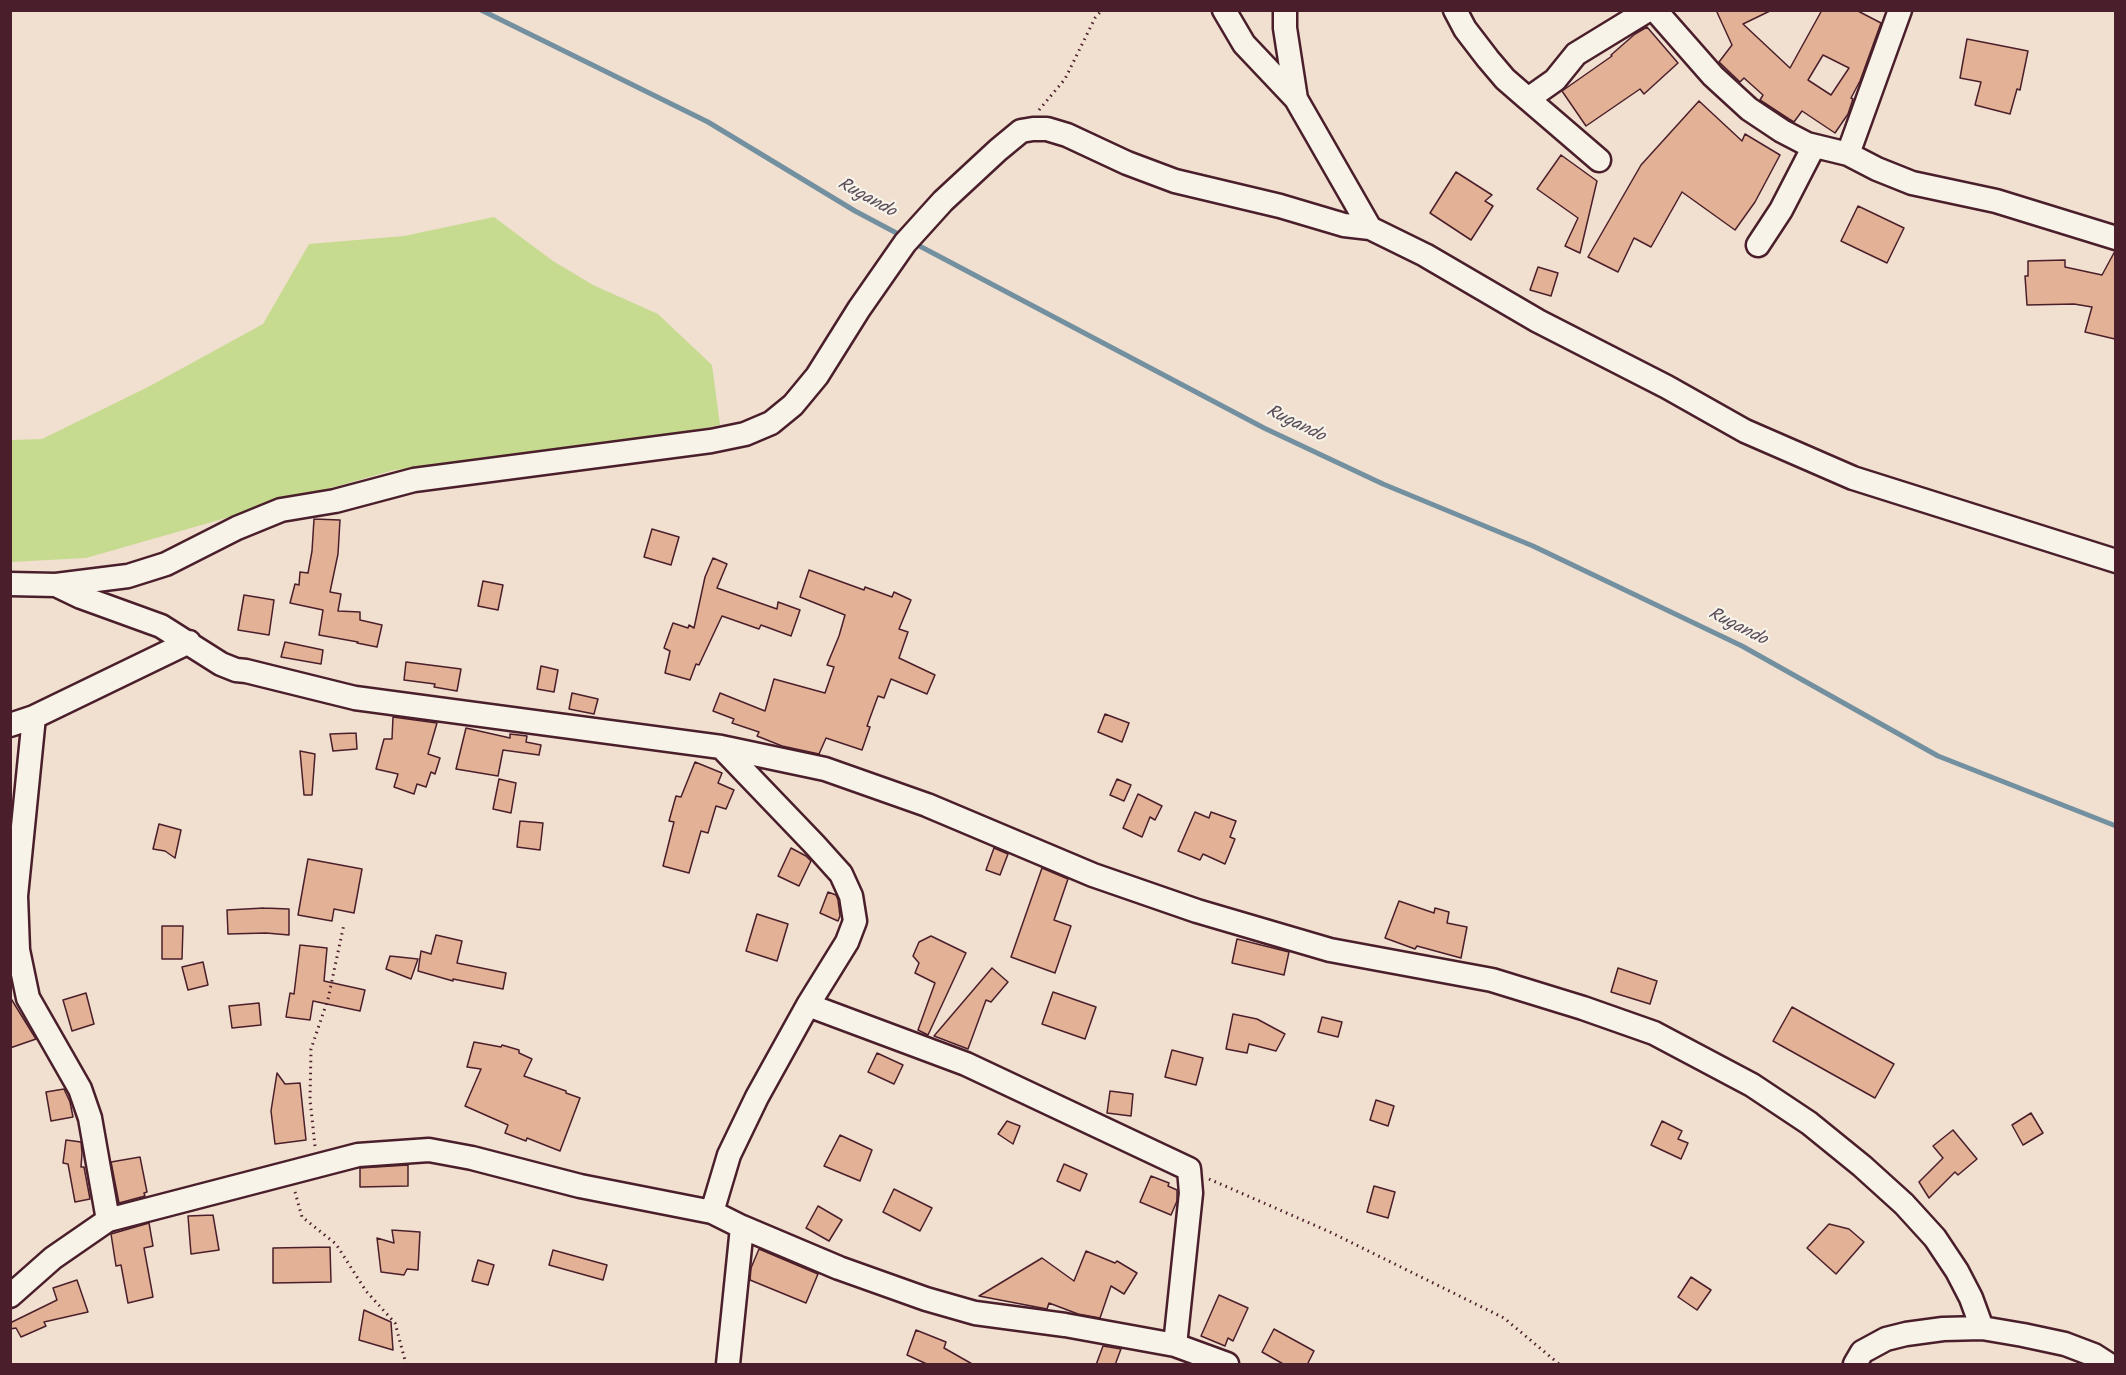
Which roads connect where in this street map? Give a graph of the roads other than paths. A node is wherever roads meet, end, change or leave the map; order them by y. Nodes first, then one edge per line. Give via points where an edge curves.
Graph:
1 (1224, 10) edge
2 (1285, 10) edge
3 (1455, 10) edge
4 (1648, 10) edge
5 (1654, 10) edge
6 (1900, 10) edge
7 (1296, 99) junction
8 (1528, 99) junction
9 (1814, 146) junction
10 (1848, 154) junction
11 (1599, 160) dead end
12 (1370, 228) junction
13 (2115, 238) edge
14 (1758, 245) dead end
15 (2115, 561) edge
16 (10, 584) edge
17 (56, 585) junction
18 (189, 642) junction
19 (34, 717) junction
20 (10, 725) edge
21 (721, 747) junction
22 (808, 1005) junction
23 (712, 1212) junction
24 (108, 1221) junction
25 (742, 1227) junction
26 (10, 1296) edge
27 (1982, 1328) junction
28 (1174, 1345) junction
29 (728, 1365) edge
30 (1227, 1365) edge
31 (1855, 1365) edge
32 (2108, 1365) edge

1 - 7 street via 1244,44
2 - 7 street
3 - 8 street via 1488,59
4 - 8 street via 1576,54 1555,80
5 - 9 street via 1713,76 1749,109
6 - 10 street
7 - 12 street
8 - 11 street
9 - 10 street
9 - 14 street
10 - 13 street via 1912,183 1996,201
12 - 15 street via 1756,436 1853,478
12 - 17 street via 1344,225 1175,181 1047,129 1021,131 943,201 905,243 817,376 793,405 771,423 745,434 711,441 414,480 335,501 281,510 166,564 128,576
16 - 17 street
17 - 18 street via 161,626
18 - 19 street
18 - 21 street via 227,668 355,698
19 - 20 street
19 - 24 street via 16,896 18,950 28,998 80,1089 90,1118
21 - 22 street via 814,844 840,874 851,896 855,921 847,942
21 - 27 street via 825,769 876,786 1104,879 1233,922 1330,950 1492,980 1654,1033 1752,1085 1809,1123 1862,1166 1935,1238 1957,1271
22 - 23 street via 729,1155
22 - 28 street via 966,1064 1189,1169 1191,1193
23 - 24 street via 429,1150 358,1155
23 - 25 street
24 - 26 street via 53,1258
25 - 28 street via 850,1272 975,1313
25 - 29 street
27 - 31 street via 1943,1329 1886,1339 1862,1352
27 - 32 street via 2065,1344
28 - 30 street

